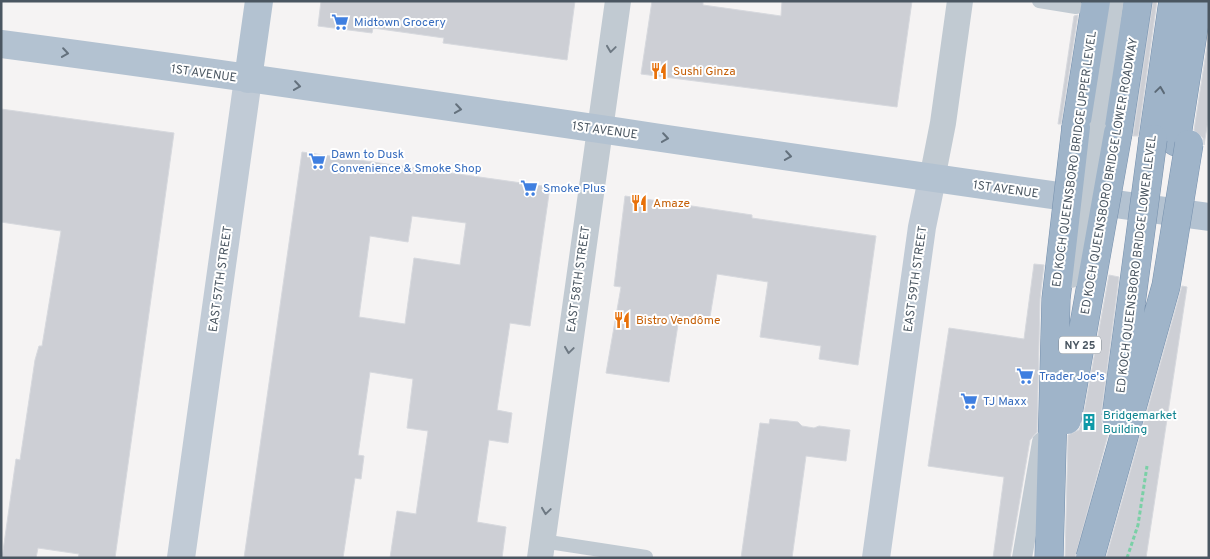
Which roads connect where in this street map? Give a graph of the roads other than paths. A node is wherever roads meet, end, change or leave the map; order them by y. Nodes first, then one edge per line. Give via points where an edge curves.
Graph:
1 (259, 1) edge
2 (618, 1) edge
3 (960, 1) edge
4 (1038, 1) edge
5 (1114, 1) edge
6 (1138, 1) edge
7 (1173, 1) edge
8 (1198, 1) edge
9 (1086, 4) edge
10 (1209, 14) edge
11 (1, 44) edge
12 (248, 79) junction
13 (600, 129) junction
14 (1107, 131) junction
15 (1164, 140) junction
16 (932, 179) junction
17 (1209, 217) edge
18 (541, 549) edge
19 (646, 557) edge
20 (181, 558) edge
21 (876, 558) edge
22 (1022, 558) edge
23 (1042, 558) edge
24 (1049, 558) edge
25 (1090, 558) edge
26 (1098, 558) edge
27 (1106, 558) edge

1 - 12 main road, EAST 57TH STREET
2 -> 13 street, EAST 58TH STREET
3 - 16 street, EAST 59TH STREET
4 - 9 lane
5 - 14 street
6 - 14 highway, ED KOCH QUEENSBORO BRIDGE LOWER ROADWAY / NY 25
15 -> 7 highway, ED KOCH QUEENSBORO BRIDGE LOWER LEVEL
8 - 15 highway
9 - 24 highway, ED KOCH QUEENSBORO BRIDGE UPPER LEVEL, bridge via 1056,299
10 - 25 highway, bridge via 1166,286
11 -> 12 main road, 1ST AVENUE
12 -> 13 main road, 1ST AVENUE
12 - 20 main road, EAST 57TH STREET
13 -> 16 main road, 1ST AVENUE
13 -> 18 street, EAST 58TH STREET
14 - 22 street, bridge
14 - 23 highway, ED KOCH QUEENSBORO BRIDGE LOWER ROADWAY / NY 25, bridge
15 - 26 highway, ED KOCH QUEENSBORO BRIDGE LOWER LEVEL, bridge
15 - 27 highway, bridge via 1122,484
16 - 17 main road, 1ST AVENUE
16 - 21 main road, EAST 59TH STREET via 922,227
18 - 19 lane

